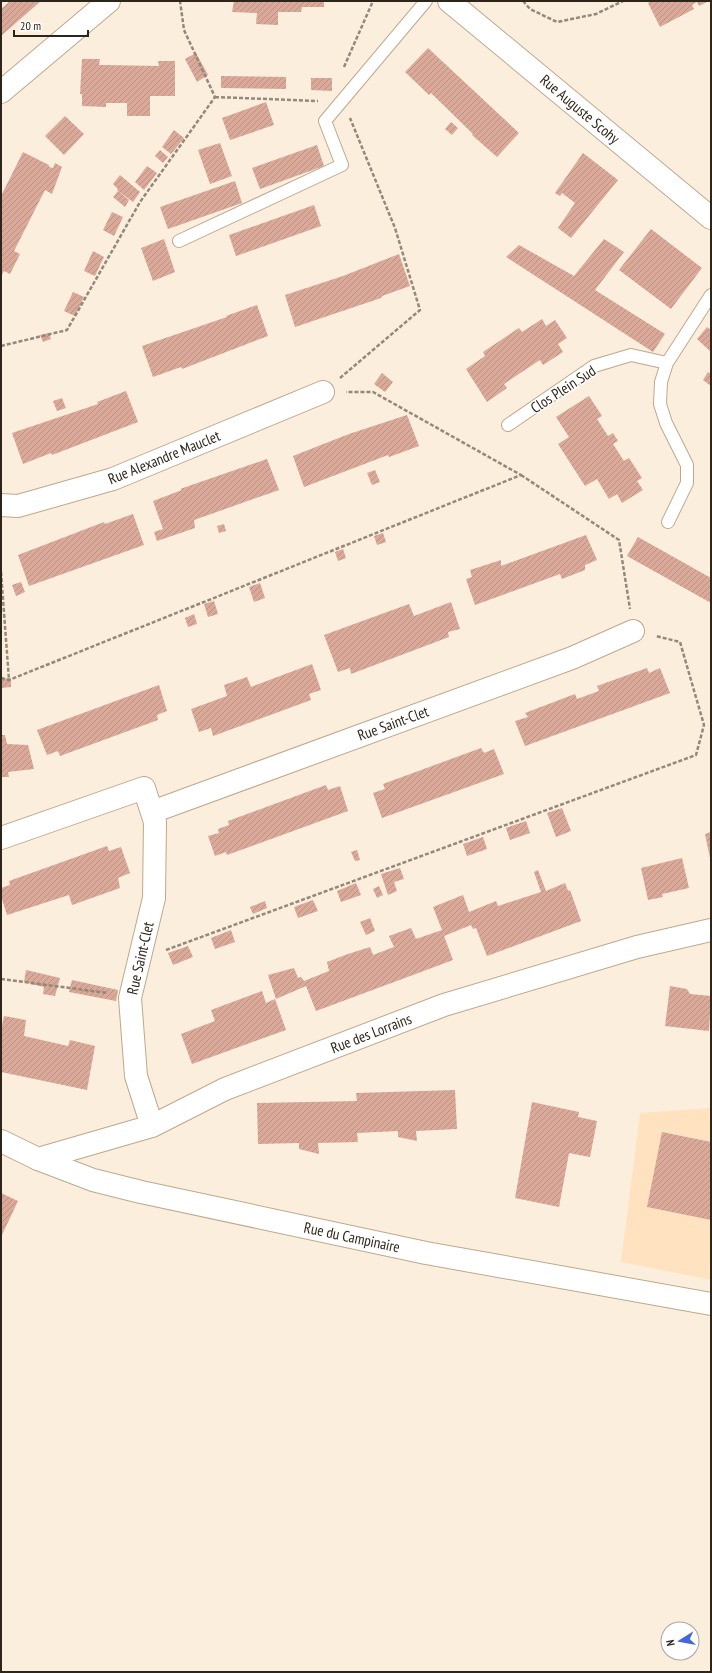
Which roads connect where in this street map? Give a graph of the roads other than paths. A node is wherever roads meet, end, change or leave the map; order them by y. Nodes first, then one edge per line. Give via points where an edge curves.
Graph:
1 (109, 1) edge
2 (426, 1) edge
3 (449, 1) edge
4 (1, 92) edge
5 (711, 218) edge
6 (179, 241) dead end
7 (711, 295) edge
8 (667, 363) junction
9 (323, 392) road end
10 (508, 425) dead end
11 (1, 505) edge
12 (668, 522) dead end
13 (633, 631) road end
14 (152, 812) junction
15 (1, 838) edge
16 (711, 930) edge
17 (152, 1126) junction
18 (1, 1141) edge
19 (38, 1159) junction
20 (711, 1304) edge

1 - 4 street
2 - 6 lane via 325,121 342,165
3 - 5 street, Rue Auguste Scohy
7 - 8 lane
8 - 10 lane, Clos Plein Sud via 631,355 594,366
8 - 12 lane via 661,382 660,404 666,423 687,465 687,483
9 - 11 street, Rue Alexandre Mauclet via 113,479 18,506
13 - 14 street, Rue Saint-Clet via 572,658
14 - 15 street, Rue Saint-Clet via 144,788
14 - 17 street, Rue Saint-Clet via 155,822 154,898 130,998 136,1076
16 - 17 street, Rue des Lorrains via 637,947 444,1005 225,1089
17 - 19 street, Rue des Lorrains
18 - 19 street, Rue du Campinaire
19 - 20 street, Rue du Campinaire via 93,1180 141,1192 426,1253

